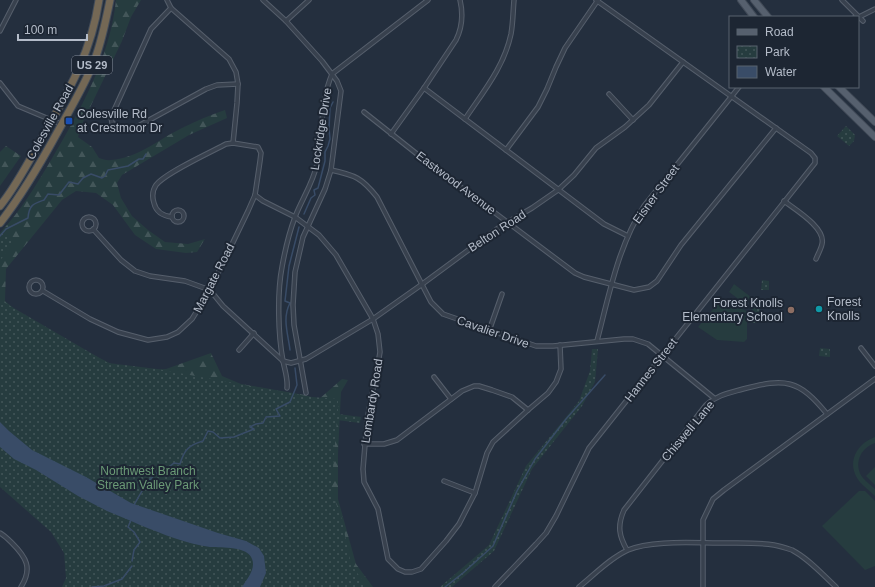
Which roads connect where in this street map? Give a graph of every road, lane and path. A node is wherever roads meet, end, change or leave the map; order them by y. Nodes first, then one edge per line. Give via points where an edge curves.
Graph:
1 (9, 0) edge
2 (16, 0) edge
3 (99, 0) edge
4 (110, 0) edge
5 (167, 0) edge
6 (263, 0) edge
7 (309, 0) edge
8 (428, 0) edge
9 (461, 0) edge
10 (514, 0) edge
11 (597, 0) edge
12 (740, 0) edge
13 (754, 0) edge
14 (842, 0) edge
15 (13, 5) junction
16 (171, 8) junction
17 (875, 9) edge
18 (753, 16) edge
19 (767, 16) edge
20 (856, 16) edge
21 (859, 16) edge
22 (859, 18) edge
23 (286, 21) junction
24 (863, 21) dead end
25 (0, 31) edge
26 (683, 62) junction
27 (332, 74) junction
28 (0, 84) edge
29 (238, 84) junction
30 (424, 88) junction
31 (738, 88) edge
32 (825, 88) edge
33 (841, 88) edge
34 (609, 94) dead end
35 (731, 97) junction
36 (364, 112) dead end
37 (465, 119) junction
38 (52, 120) junction
39 (633, 120) junction
40 (875, 122) edge
41 (61, 124) junction
42 (776, 128) junction
43 (391, 134) junction
44 (875, 137) edge
45 (233, 143) junction
46 (506, 150) junction
47 (331, 170) junction
48 (558, 190) junction
49 (256, 195) junction
50 (784, 201) junction
51 (0, 206) edge
52 (172, 217) dead end
53 (295, 217) junction
54 (508, 222) junction
55 (0, 223) edge
56 (308, 226) junction
57 (93, 229) dead end
58 (628, 236) junction
59 (816, 259) dead end
60 (612, 284) junction
61 (421, 285) junction
62 (210, 290) junction
63 (42, 291) junction
64 (502, 294) dead end
65 (373, 319) junction
66 (489, 331) junction
67 (254, 333) junction
68 (597, 341) junction
69 (560, 345) junction
70 (861, 348) dead end
71 (239, 350) dead end
72 (662, 355) junction
73 (283, 362) junction
74 (300, 362) junction
75 (875, 366) edge
76 (434, 377) dead end
77 (875, 379) edge
78 (287, 388) dead end
79 (306, 393) dead end
80 (714, 398) junction
81 (451, 399) junction
82 (528, 410) junction
83 (828, 414) junction
84 (364, 444) junction
85 (444, 481) dead end
86 (475, 493) junction
87 (0, 533) edge
88 (702, 543) junction
89 (627, 550) junction
90 (21, 587) edge
91 (495, 587) edge
92 (579, 587) edge
93 (703, 587) edge
94 (836, 587) edge

1 - 15 street
2 - 15 street
3 - 38 highway, Colesville Road / US 29 via 88,48
4 - 41 highway, Colesville Road / US 29 via 106,24 94,60 84,84
5 - 16 street
6 - 23 street
7 - 23 street
8 - 27 street
9 - 30 street via 462,18 459,34
10 - 37 street via 511,34 504,58
11 - 26 street
11 - 46 street via 565,48 538,107
12 - 18 main road
13 - 19 main road
14 - 20 street
15 - 25 street
16 - 29 street via 229,59 236,72
16 - 29 street via 151,29 111,118 112,122 125,130 131,130 206,89
17 - 21 street
22 - 24 street
23 - 27 street
26 - 35 street
26 - 39 street, Belton Road via 649,105
27 - 47 street, Lockridge Drive via 341,91
27 - 53 street, Lockridge Drive via 327,86 316,168
28 - 38 street via 18,106
29 - 45 street
30 - 37 street
30 - 43 street
31 - 35 street, Eisner Street
32 - 44 main road
33 - 40 main road
34 - 39 street
35 - 42 street
35 - 58 street, Eisner Street via 644,206
36 - 43 street, Eastwood Avenue
37 - 46 street
38 - 41 street
38 - 51 highway, Colesville Road / US 29 via 20,177
39 - 48 street, Belton Road via 596,148
41 - 55 highway, Colesville Road / US 29 via 30,180
42 - 50 street, Hannes Street via 812,153 815,158 814,163
42 - 60 street, Eastwood Avenue via 682,245 657,282 649,287 634,290
43 - 54 street, Eastwood Avenue
45 - 49 street, Margate Road via 258,147 261,153
45 - 52 street via 226,144 167,176 158,184 152,194 154,204 165,216
46 - 48 street
47 - 56 street, Lockridge Drive
47 - 61 street, Cavalier Drive via 351,174 367,184 377,197
48 - 54 street, Belton Road
48 - 58 street via 604,224
49 - 53 street, Lombardy Road
49 - 62 street, Margate Road
50 - 59 street via 818,229 822,244
50 - 72 street, Hannes Street
53 - 56 street, Lombardy Road
53 - 73 street, Lockridge Drive via 286,244 279,288
54 - 60 street, Eastwood Avenue via 576,273
54 - 61 street, Belton Road
56 - 65 street, Lombardy Road via 336,255
56 - 74 street, Lockridge Drive via 295,272 294,324
57 - 62 street via 121,260 135,270 150,276 185,281
58 - 60 street, Eisner Street
60 - 68 street, Eisner Street
61 - 65 street, Belton Road
61 - 66 street, Cavalier Drive via 430,302 443,314
62 - 63 street, Margate Road via 192,319 178,332 160,339 148,340 118,332
62 - 67 street via 223,306
63 - 63 street, Margate Road via 42,284 39,281 34,280 29,286 32,294 39,294
64 - 66 street
65 - 74 street, Belton Road
65 - 84 street, Lombardy Road via 380,352
66 - 69 street, Cavalier Drive via 536,346
67 - 71 street
67 - 73 street
68 - 69 street, Cavalier Drive
68 - 72 street, Cavalier Drive via 633,339 648,344
69 - 82 street, Lombardy Road via 561,369 556,382 548,393
70 - 75 street
72 - 80 street, Cavalier Drive
72 - 91 street, Hannes Street via 589,448 546,533
73 - 74 street
73 - 78 street, Lockridge Drive
74 - 79 street, Lockridge Drive
76 - 81 street
77 - 83 street
80 - 83 street, Chiswell Lane via 762,384 779,382 803,390 815,398
80 - 89 street, Chiswell Lane via 624,510 618,528
81 - 82 street via 462,391 479,386 512,397
81 - 84 street via 397,440 384,444
82 - 86 street, Lombardy Road via 492,442
83 - 88 street via 713,499 703,520
84 - 86 street, Lombardy Road via 364,482 378,509 388,559 398,569 412,572 421,568 459,524
85 - 86 street
87 - 90 street via 21,551 24,557 27,569
88 - 89 street via 652,544
88 - 93 street
88 - 94 street via 776,545 810,562
89 - 92 street

